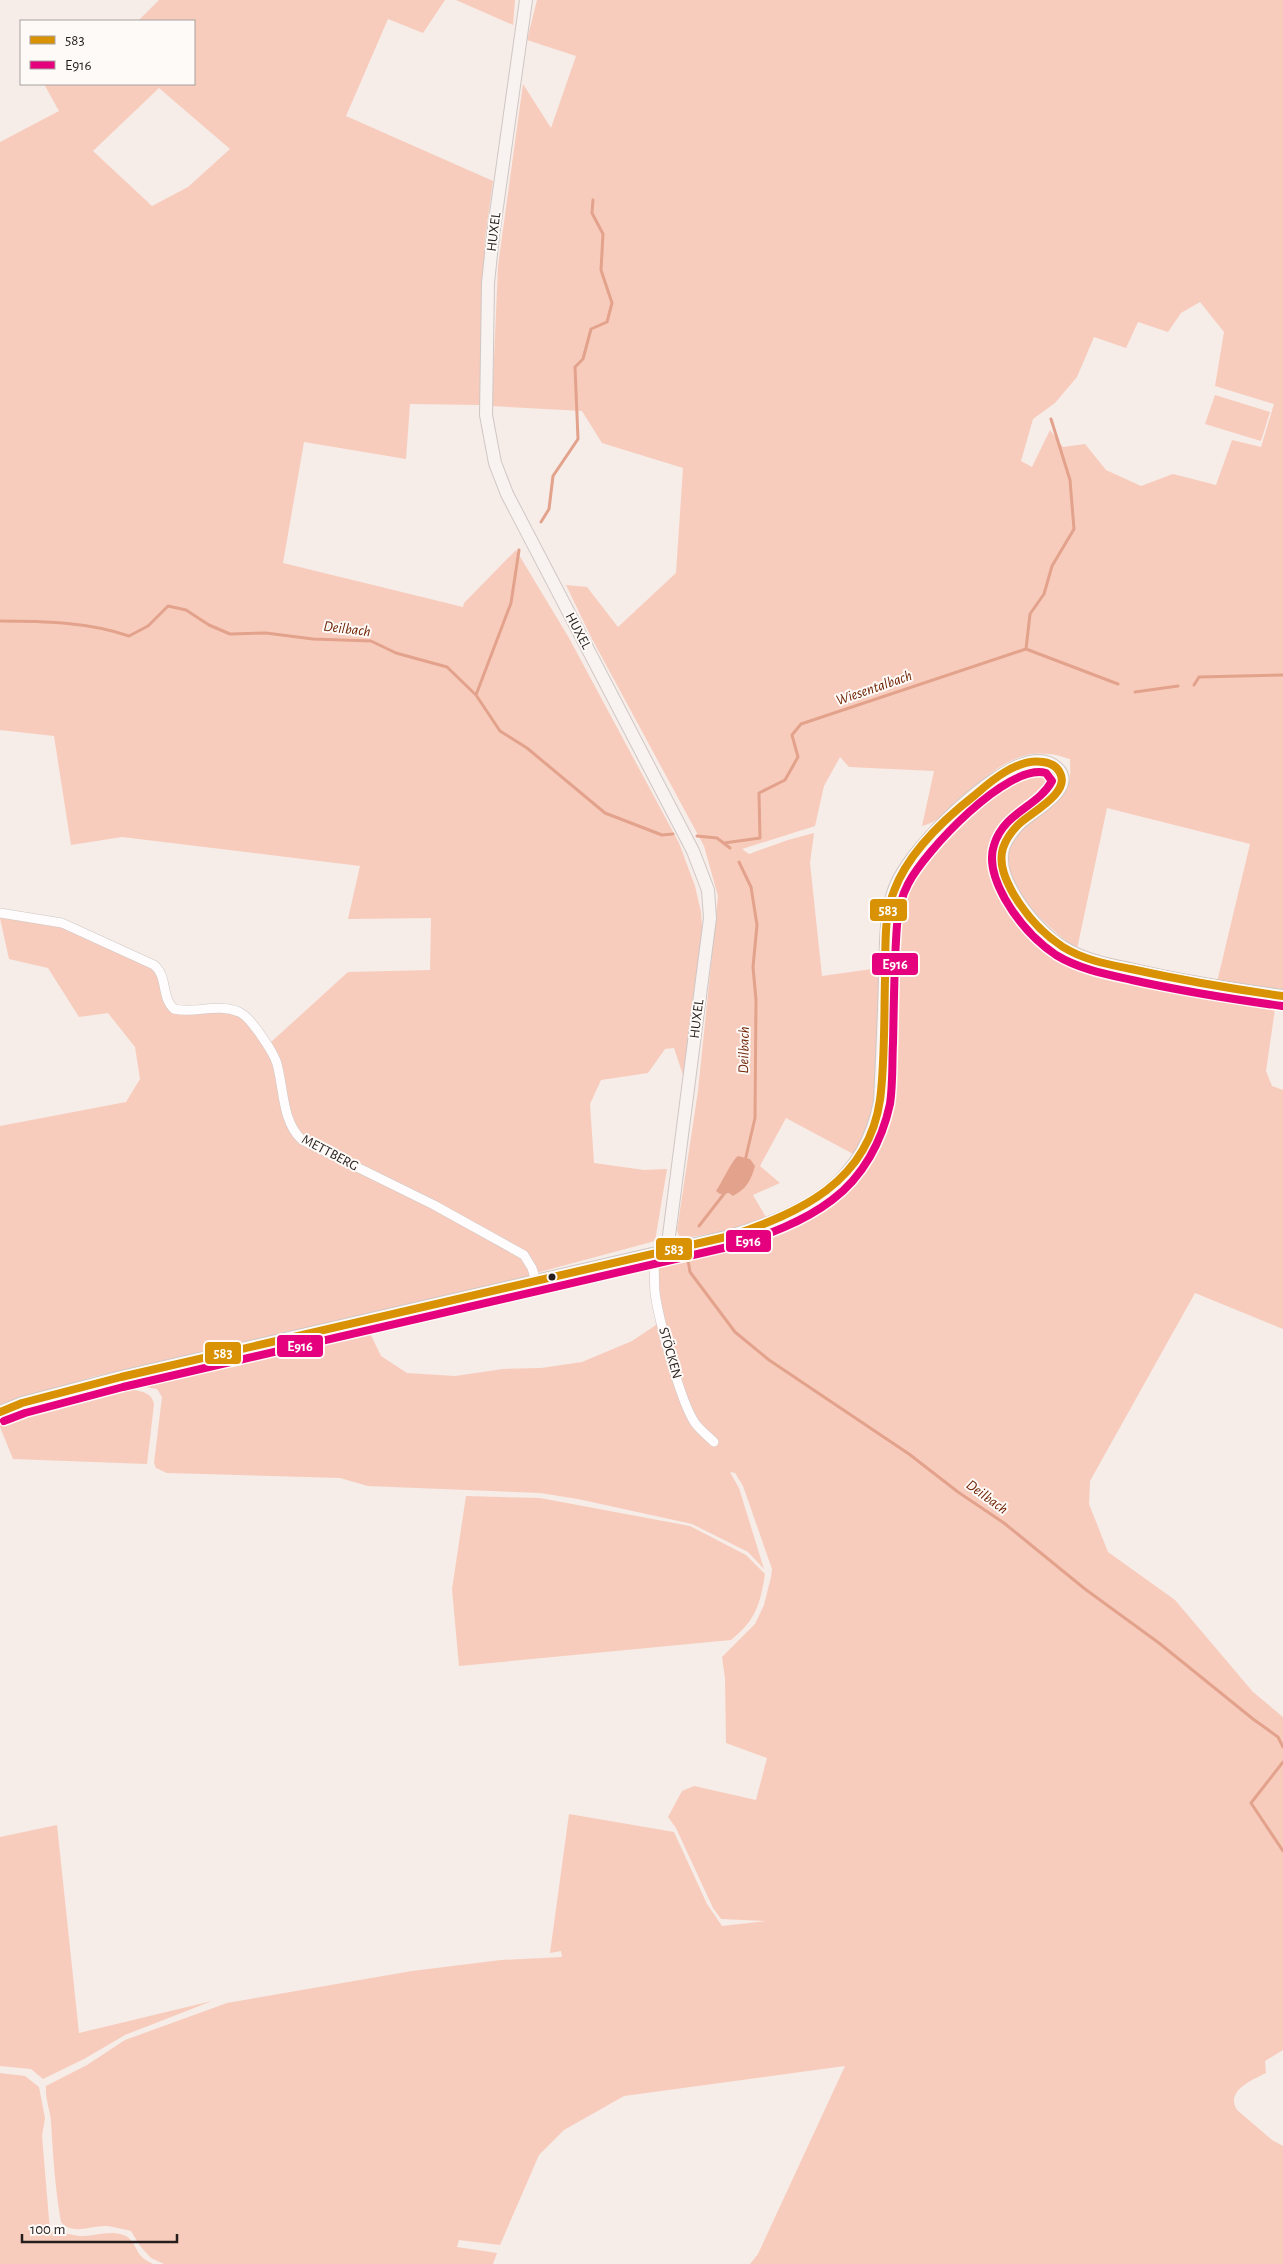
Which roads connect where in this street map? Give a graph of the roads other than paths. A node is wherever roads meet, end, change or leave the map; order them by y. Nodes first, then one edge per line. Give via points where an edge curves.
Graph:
1 (526, 0) edge
2 (0, 913) edge
3 (1283, 996) edge
4 (667, 1251) junction
5 (653, 1254) junction
6 (536, 1281) junction
7 (0, 1412) edge
8 (714, 1442) dead end

1 - 4 main road, HUXEL via 489,274 486,415 494,463 507,494 693,851 708,890 710,918
2 - 6 street, METTBERG via 62,923 154,965 160,970 169,1005 174,1009 212,1008 240,1012 249,1019 277,1062 294,1133 524,1255
3 - 4 main road via 1189,982 1114,966 1087,959 1052,939 1015,895 1002,858 1010,835 1021,822 1054,797 1062,787 1062,778 1059,770 1050,764 1037,761 1022,764 996,778 937,829 913,857 894,890 887,927 880,1101 876,1125 848,1173 822,1196 792,1214 738,1233
4 - 5 main road
5 - 6 main road
5 - 8 street, STÖCKEN via 655,1293 681,1390 696,1424
6 - 7 main road via 121,1377 22,1403

